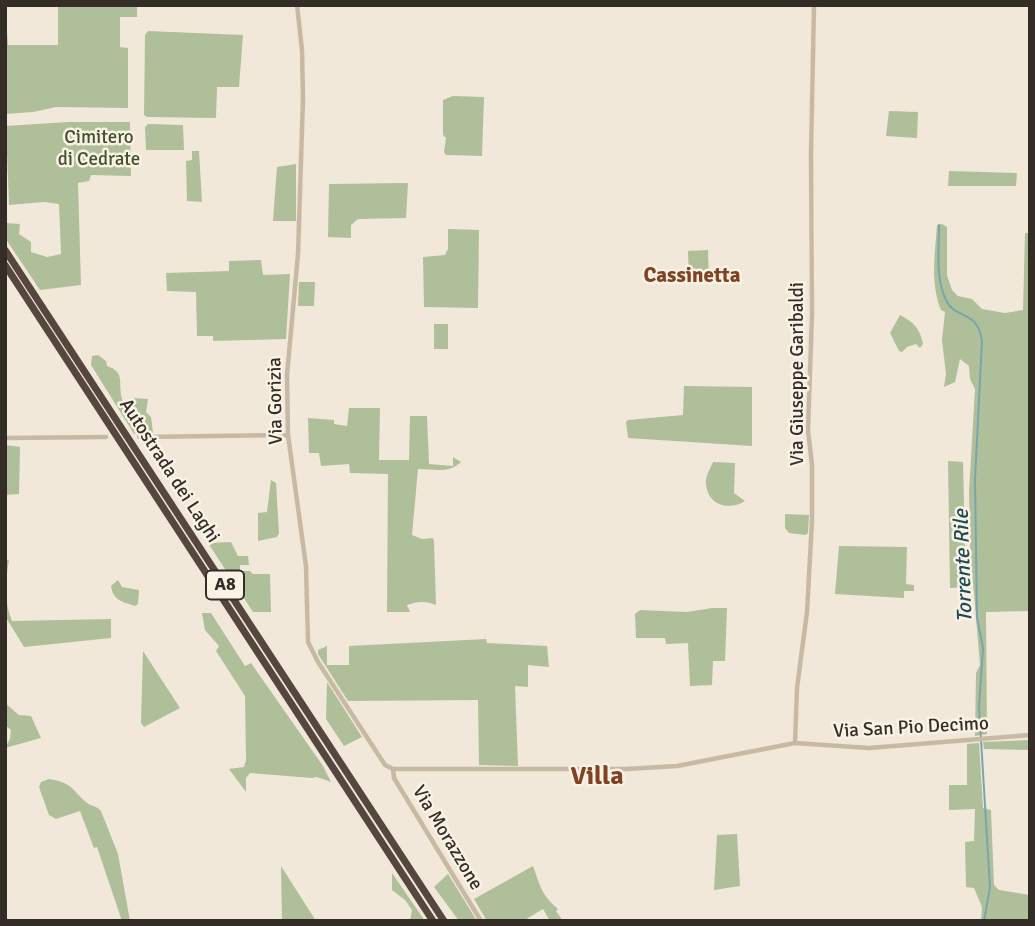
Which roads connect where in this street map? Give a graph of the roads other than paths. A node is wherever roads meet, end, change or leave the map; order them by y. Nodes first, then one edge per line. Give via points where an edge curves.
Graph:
1 (297, 5) edge
2 (814, 5) edge
3 (5, 250) edge
4 (5, 265) edge
5 (288, 435) junction
6 (5, 436) edge
7 (106, 437) dead end
8 (138, 437) dead end
9 (1030, 735) edge
10 (795, 743) junction
11 (393, 769) junction
12 (433, 921) edge
13 (444, 921) edge
14 (481, 921) edge

1 - 5 street, Via Gorizia via 303,91 298,254 287,375
2 - 10 street, Via Giuseppe Garibaldi via 808,430 812,521
3 - 13 highway, Autostrada dei Laghi / A8
4 - 12 highway, Autostrada dei Laghi / A8
5 - 8 street
5 - 11 street, Via Gorizia via 306,566 308,642 385,765
6 - 7 street
9 - 10 street, Via San Pio Decimo via 869,748
10 - 11 street, Via San Pio Decimo via 677,766
11 - 14 street, Via Morazzone via 394,778

